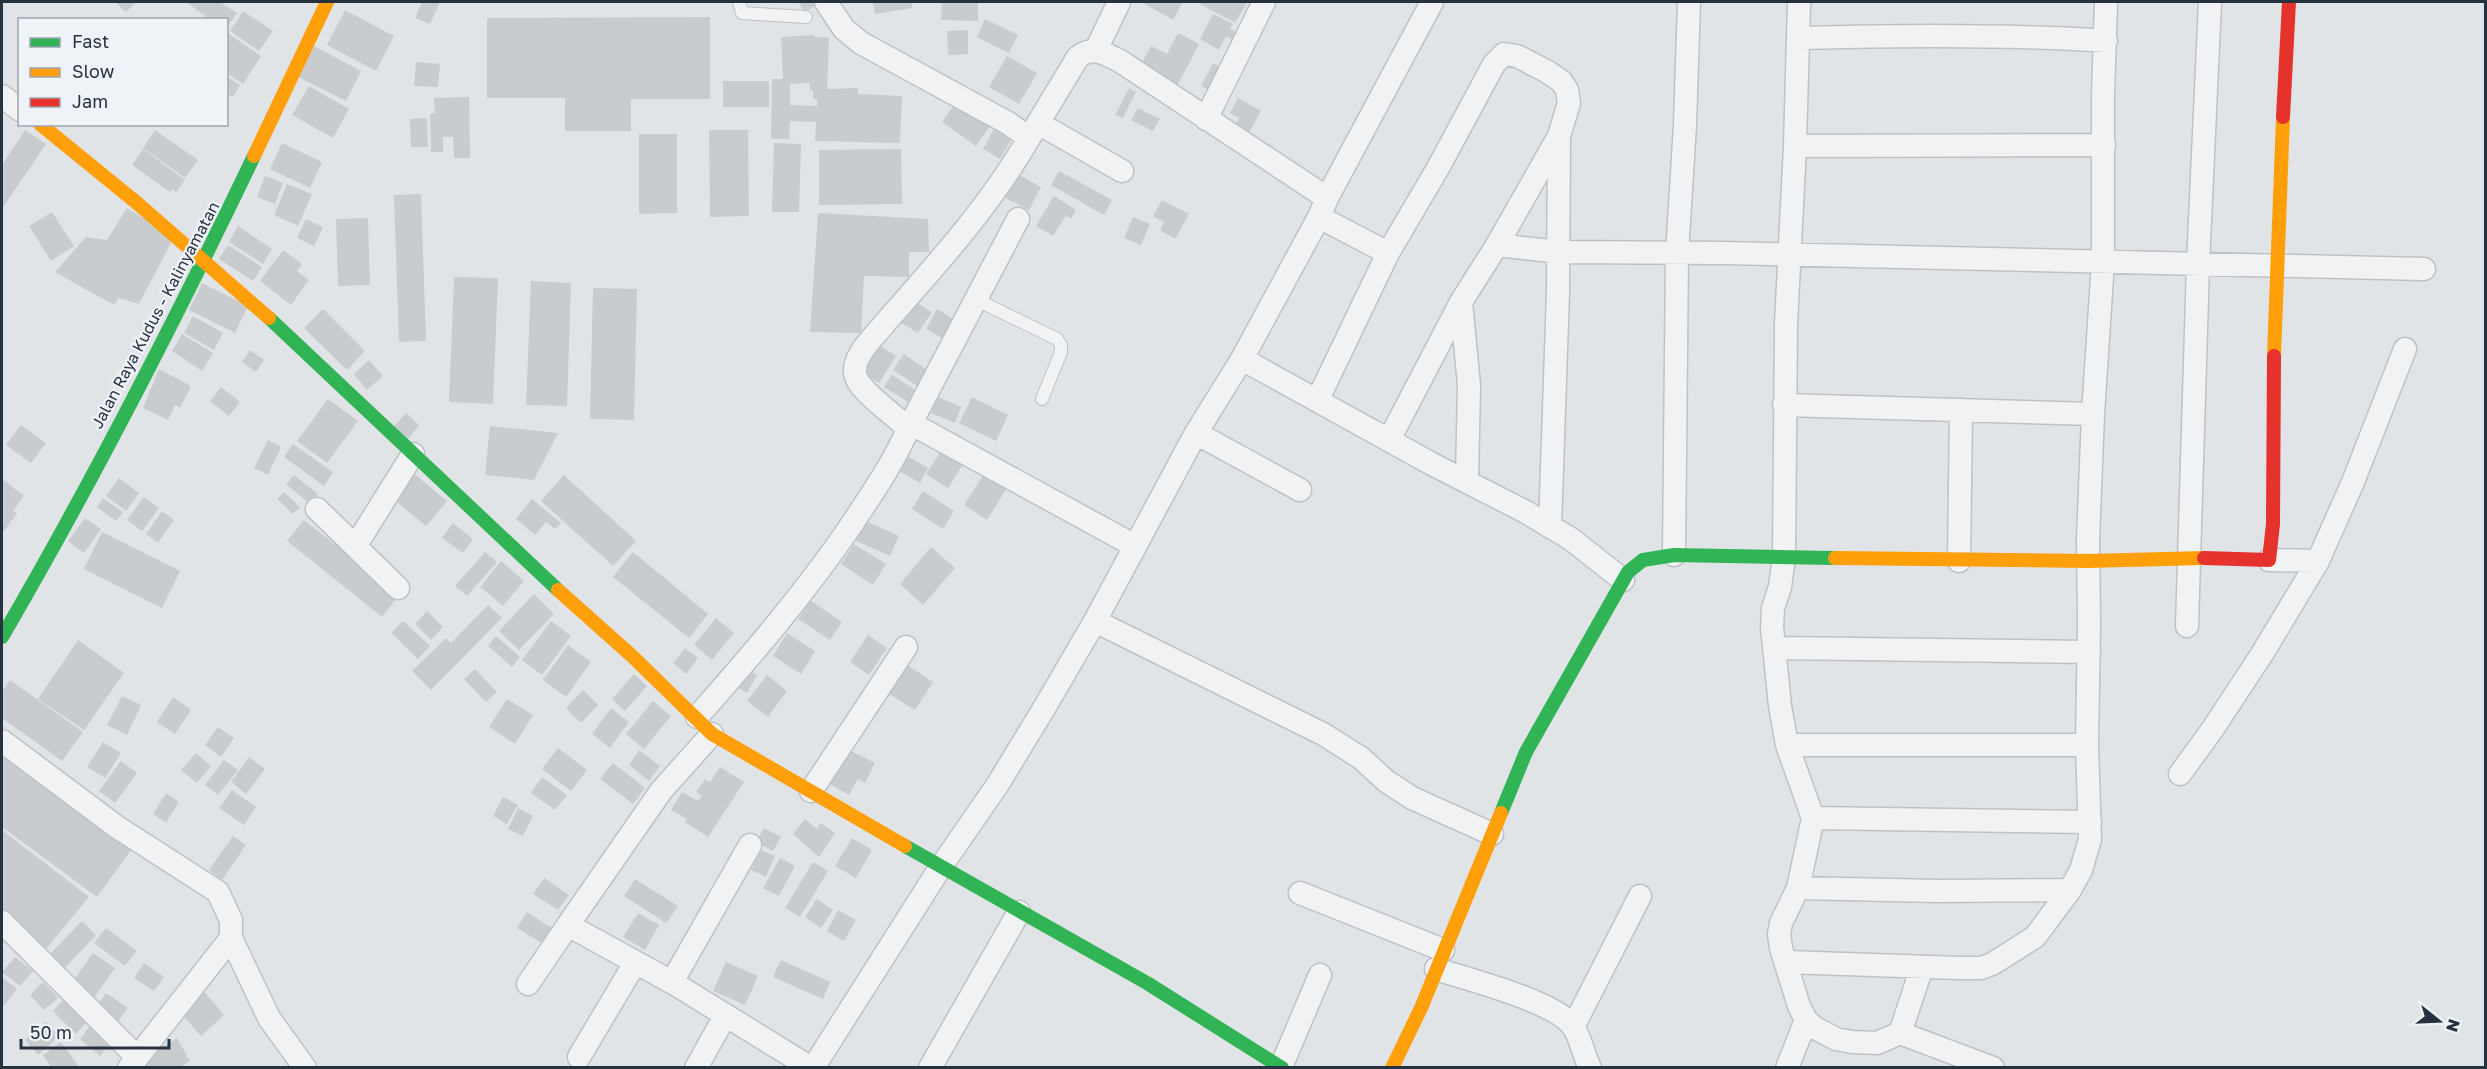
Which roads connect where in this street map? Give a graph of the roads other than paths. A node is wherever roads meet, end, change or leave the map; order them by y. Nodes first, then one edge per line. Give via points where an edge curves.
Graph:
1 (327, 2) edge
2 (739, 2) edge
3 (826, 2) edge
4 (1119, 2) edge
5 (1264, 2) edge
6 (1432, 2) edge
7 (1689, 2) edge
8 (1799, 2) edge
9 (2106, 2) edge
10 (2210, 2) edge
11 (2289, 2) edge
12 (806, 17) dead end
13 (1798, 38) junction
14 (2106, 41) junction
15 (1096, 50) junction
16 (2, 96) edge
17 (18, 108) edge
18 (1206, 119) junction
19 (42, 126) edge
20 (1034, 131) junction
21 (1559, 136) junction
22 (2104, 145) junction
23 (1795, 146) junction
24 (1122, 171) dead end
25 (1323, 208) junction
26 (1018, 219) dead end
27 (1497, 245) junction
28 (1559, 252) junction
29 (1388, 253) junction
30 (1677, 254) junction
31 (1790, 256) junction
32 (203, 262) junction
33 (2103, 262) junction
34 (2198, 264) junction
35 (2276, 265) junction
36 (2424, 269) dead end
37 (975, 299) junction
38 (1461, 302) junction
39 (2405, 350) dead end
40 (1242, 359) junction
41 (1042, 399) dead end
42 (1318, 399) junction
43 (1784, 405) junction
44 (1961, 410) junction
45 (2093, 414) junction
46 (910, 426) junction
47 (1196, 433) junction
48 (1389, 440) junction
49 (413, 454) junction
50 (1467, 480) junction
51 (1300, 490) dead end
52 (316, 509) dead end
53 (1550, 527) junction
54 (356, 545) junction
55 (1135, 546) junction
56 (1674, 555) junction
57 (1784, 557) junction
58 (2188, 559) junction
59 (2269, 560) junction
60 (1959, 561) junction
61 (2088, 561) junction
62 (2319, 561) junction
63 (1623, 580) junction
64 (398, 588) dead end
65 (1095, 621) junction
66 (2187, 626) dead end
67 (2, 638) edge
68 (906, 647) dead end
69 (1774, 648) junction
70 (2089, 652) junction
71 (704, 725) junction
72 (2, 741) edge
73 (1788, 745) junction
74 (2087, 745) junction
75 (2180, 774) dead end
76 (811, 791) junction
77 (1813, 818) junction
78 (2090, 822) junction
79 (1492, 834) junction
80 (750, 845) dead end
81 (940, 868) junction
82 (1798, 888) junction
83 (2070, 890) junction
84 (1300, 893) dead end
85 (1640, 896) dead end
86 (1019, 912) junction
87 (2, 922) edge
88 (568, 926) junction
89 (231, 938) junction
90 (1440, 959) junction
91 (1787, 962) junction
92 (635, 963) junction
93 (1922, 967) junction
94 (1320, 975) dead end
95 (672, 982) junction
96 (528, 984) dead end
97 (724, 1016) junction
98 (1806, 1020) junction
99 (1573, 1027) junction
100 (1900, 1033) junction
101 (579, 1057) dead end
102 (133, 1063) edge
103 (1281, 1067) edge
104 (305, 1068) edge
105 (696, 1068) edge
106 (812, 1068) edge
107 (930, 1068) edge
108 (1392, 1068) edge
109 (1590, 1068) edge
110 (1787, 1068) edge
111 (1993, 1068) edge

1 - 32 street, Jalan Raya Kudus - Kalinyamatan
2 - 12 lane via 742,14
3 - 20 street via 844,29 861,43 1008,123
4 - 15 street
5 - 18 street
6 - 25 street
7 - 30 street
8 - 13 street
9 - 14 street
10 - 34 street
11 - 35 street
13 - 14 street via 1984,36
13 - 23 street
14 - 22 street
15 - 18 street via 1120,61
15 - 20 street via 1085,51 1078,57
16 - 17 street
18 - 25 street
19 - 32 street
20 - 24 street
20 - 46 street via 998,187 945,256 856,361 855,374 863,388
21 - 27 street
21 - 28 street
21 - 29 street via 1569,103 1568,90 1546,71 1517,56 1504,54 1494,64
22 - 23 street
22 - 33 street
23 - 31 street
25 - 29 street
25 - 40 street
26 - 37 street
27 - 28 street
27 - 38 street
28 - 30 street
28 - 53 street
29 - 42 street
30 - 31 street
30 - 56 street
31 - 33 street
31 - 43 street
32 - 49 street via 279,327
32 - 67 street, Jalan Raya Kudus - Kalinyamatan
33 - 34 street
33 - 45 street
34 - 35 street
34 - 58 street
35 - 36 street
35 - 59 street via 2273,524
37 - 41 lane via 1057,339 1061,352
37 - 46 street
38 - 48 street
38 - 50 street via 1470,385
39 - 62 street
40 - 42 street
40 - 47 street
42 - 48 street
43 - 44 street
43 - 57 street
44 - 45 street
44 - 60 street
45 - 61 street
46 - 55 street
46 - 71 street via 896,456 829,558
47 - 51 street
47 - 55 street
48 - 50 street
49 - 54 street
49 - 71 street
50 - 53 street
52 - 54 street
53 - 63 street
54 - 64 street
55 - 65 street
56 - 57 street
56 - 63 street via 1650,556 1633,566
57 - 60 street
57 - 69 street via 1773,608
58 - 59 street
58 - 61 street
58 - 66 street
59 - 62 street
60 - 61 street
61 - 70 street
62 - 75 street via 2225,711
63 - 79 street via 1543,718
65 - 79 street via 1323,734 1412,798
65 - 81 street via 998,784
68 - 76 street
69 - 70 street
69 - 73 street
70 - 74 street
71 - 76 street
71 - 88 street
72 - 89 street via 117,826 218,892 231,920
73 - 74 street
73 - 77 street
74 - 78 street
76 - 81 street
77 - 78 street
77 - 82 street
78 - 83 street via 2088,852
79 - 90 street
80 - 95 street
81 - 86 street
81 - 106 street
82 - 83 street
82 - 91 street via 1785,911 1779,934
83 - 93 street via 2035,937 1992,964 1981,968
84 - 90 street
85 - 99 street
86 - 103 street via 1147,983
86 - 107 street
87 - 102 street
88 - 92 street
88 - 96 street
89 - 102 street
89 - 104 street via 269,1018
90 - 99 street via 1564,1017
90 - 108 street
91 - 93 street
91 - 98 street
92 - 95 street
92 - 101 street
93 - 100 street
94 - 103 street
95 - 97 street
97 - 105 street
97 - 106 street
98 - 100 street via 1836,1039 1852,1042 1877,1042
98 - 110 street
99 - 109 street
100 - 111 street

